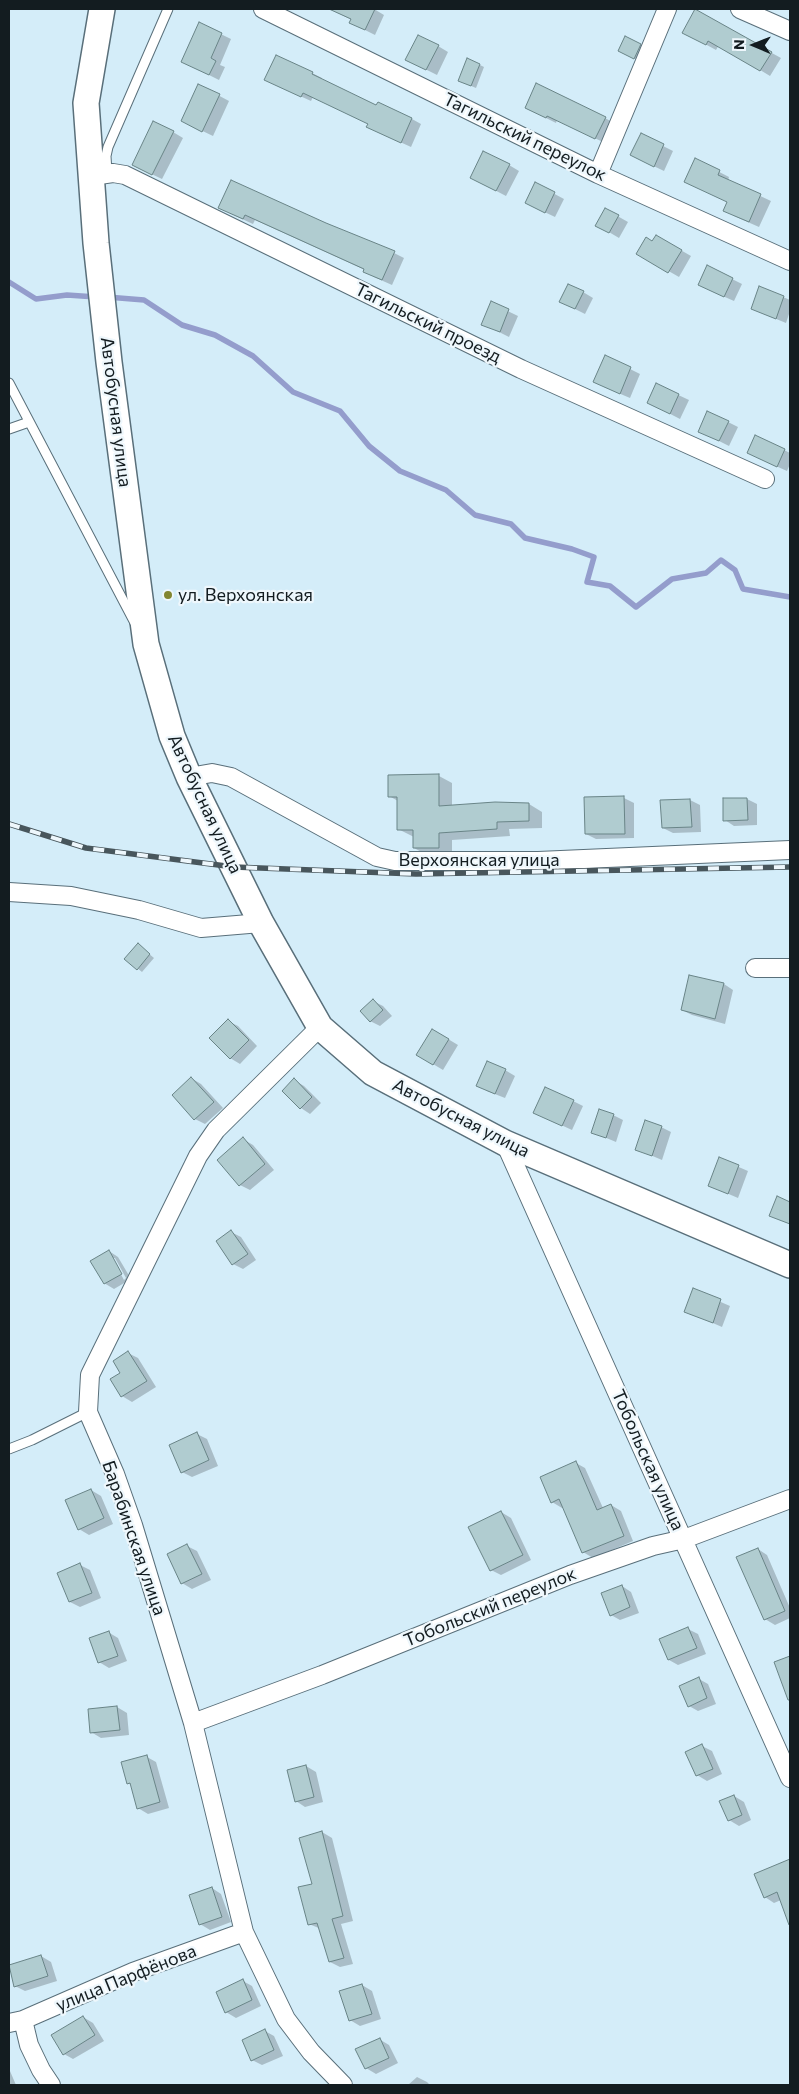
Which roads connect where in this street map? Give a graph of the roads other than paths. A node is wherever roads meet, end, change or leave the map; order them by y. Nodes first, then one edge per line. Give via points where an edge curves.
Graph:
1 (102, 9) edge
2 (168, 9) edge
3 (262, 9) edge
4 (667, 9) edge
5 (740, 9) edge
6 (790, 31) edge
7 (99, 174) junction
8 (598, 174) junction
9 (790, 260) edge
10 (9, 382) edge
11 (29, 422) junction
12 (9, 429) edge
13 (764, 479) dead end
14 (146, 644) junction
15 (189, 777) junction
16 (790, 850) edge
17 (9, 892) edge
18 (261, 923) junction
19 (755, 968) dead end
20 (790, 968) edge
21 (320, 1027) junction
22 (505, 1143) junction
23 (790, 1265) edge
24 (88, 1412) junction
25 (9, 1449) edge
26 (790, 1500) edge
27 (684, 1540) junction
28 (193, 1723) junction
29 (790, 1778) edge
30 (244, 1932) junction
31 (16, 2022) edge
32 (51, 2085) edge
33 (343, 2085) edge

1 - 7 street, Автобусная улица via 86,103
2 - 7 lane
3 - 8 street, Тагильский переулок
4 - 8 street
5 - 6 street
7 - 13 street, Тагильский проезд via 125,175 521,369
7 - 14 street, Автобусная улица via 96,243
8 - 9 street, Тагильский переулок
10 - 11 lane
11 - 12 lane
11 - 14 lane
14 - 15 street, Автобусная улица via 172,736
15 - 16 street, Верхоянская улица via 212,773 231,777 377,857 396,861 538,861
15 - 18 street, Автобусная улица
17 - 18 street via 71,896 139,910 201,928
18 - 21 street, Автобусная улица
19 - 20 street
21 - 22 street, Автобусная улица via 373,1074
21 - 24 street, Барабинская улица via 216,1130 198,1156 90,1375
22 - 23 street, Автобусная улица
22 - 27 street, Тобольская улица
24 - 25 lane
24 - 28 street, Барабинская улица via 133,1525
26 - 27 street, Тобольский переулок
27 - 28 street, Тобольский переулок via 653,1546 570,1575
27 - 29 street, Тобольская улица
28 - 30 street, Барабинская улица
30 - 31 street, улица Парфёнова via 133,1972
30 - 33 street, Барабинская улица via 286,2019 311,2052
31 - 32 street

